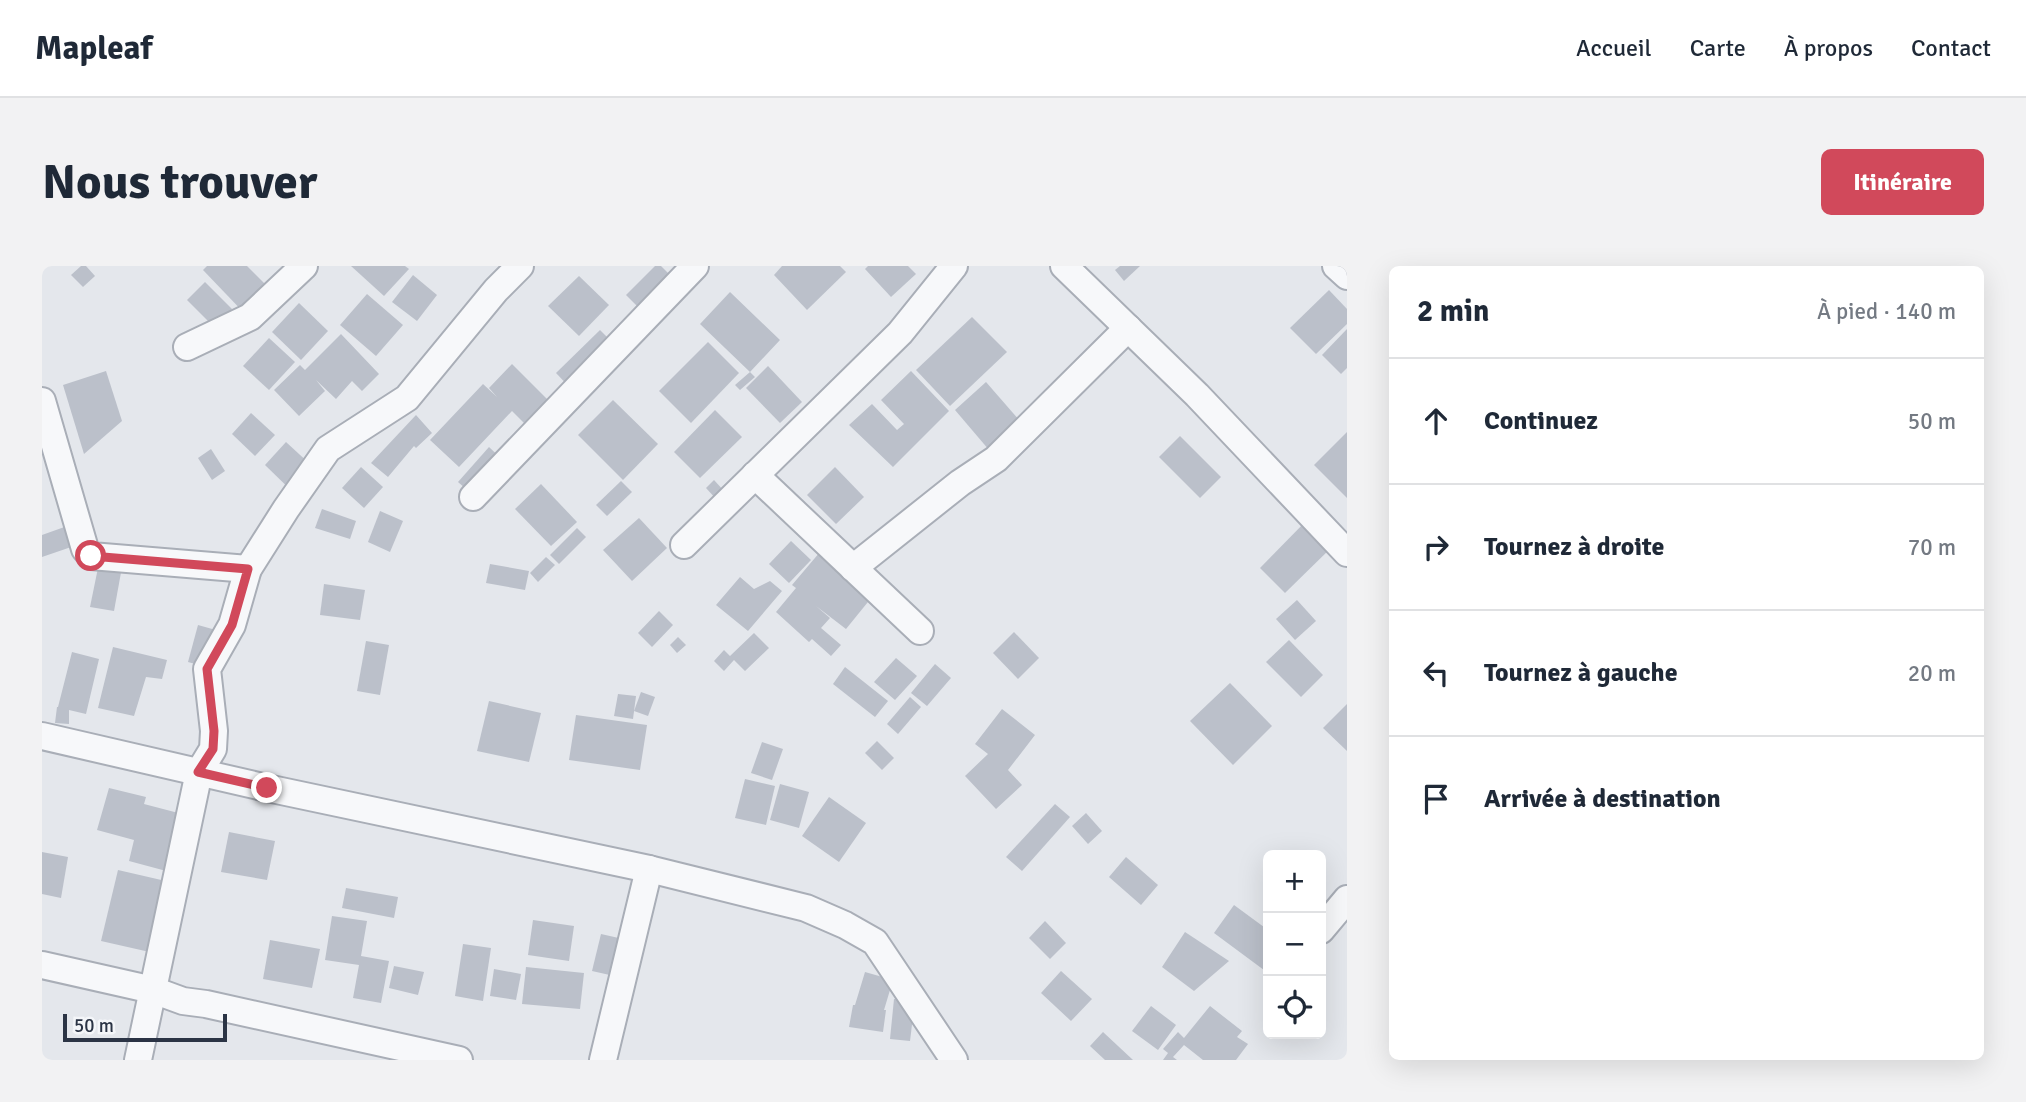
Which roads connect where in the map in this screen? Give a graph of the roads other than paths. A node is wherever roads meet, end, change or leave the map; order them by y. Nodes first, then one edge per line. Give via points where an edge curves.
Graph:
1 (304, 266) edge
2 (520, 266) edge
3 (695, 266) edge
4 (954, 266) edge
5 (1064, 266) edge
6 (1336, 266) edge
7 (1347, 276) edge
8 (1128, 328) junction
9 (187, 347) dead end
10 (42, 401) edge
11 (755, 475) junction
12 (472, 497) dead end
13 (684, 545) dead end
14 (1347, 553) edge
15 (853, 568) junction
16 (248, 569) junction
17 (920, 631) dead end
18 (42, 736) edge
19 (198, 772) junction
20 (649, 869) junction
21 (1347, 899) edge
22 (1326, 924) edge
23 (42, 965) edge
24 (153, 990) junction
25 (138, 1060) edge
26 (459, 1060) edge
27 (603, 1060) edge
28 (954, 1060) edge

1 - 9 street via 250,317
2 - 16 street via 407,398 328,449
3 - 12 street
4 - 11 street via 900,333
5 - 8 street
6 - 7 street
8 - 14 street
8 - 15 street via 996,459
10 - 16 street via 85,549 91,556
11 - 13 street
11 - 15 street
15 - 17 street
16 - 19 street via 232,625 207,669 213,749
18 - 19 street
19 - 20 street
19 - 24 street
20 - 27 street
20 - 28 street via 806,908 875,942
21 - 22 street
23 - 24 street
24 - 25 street
24 - 26 street via 183,1001

